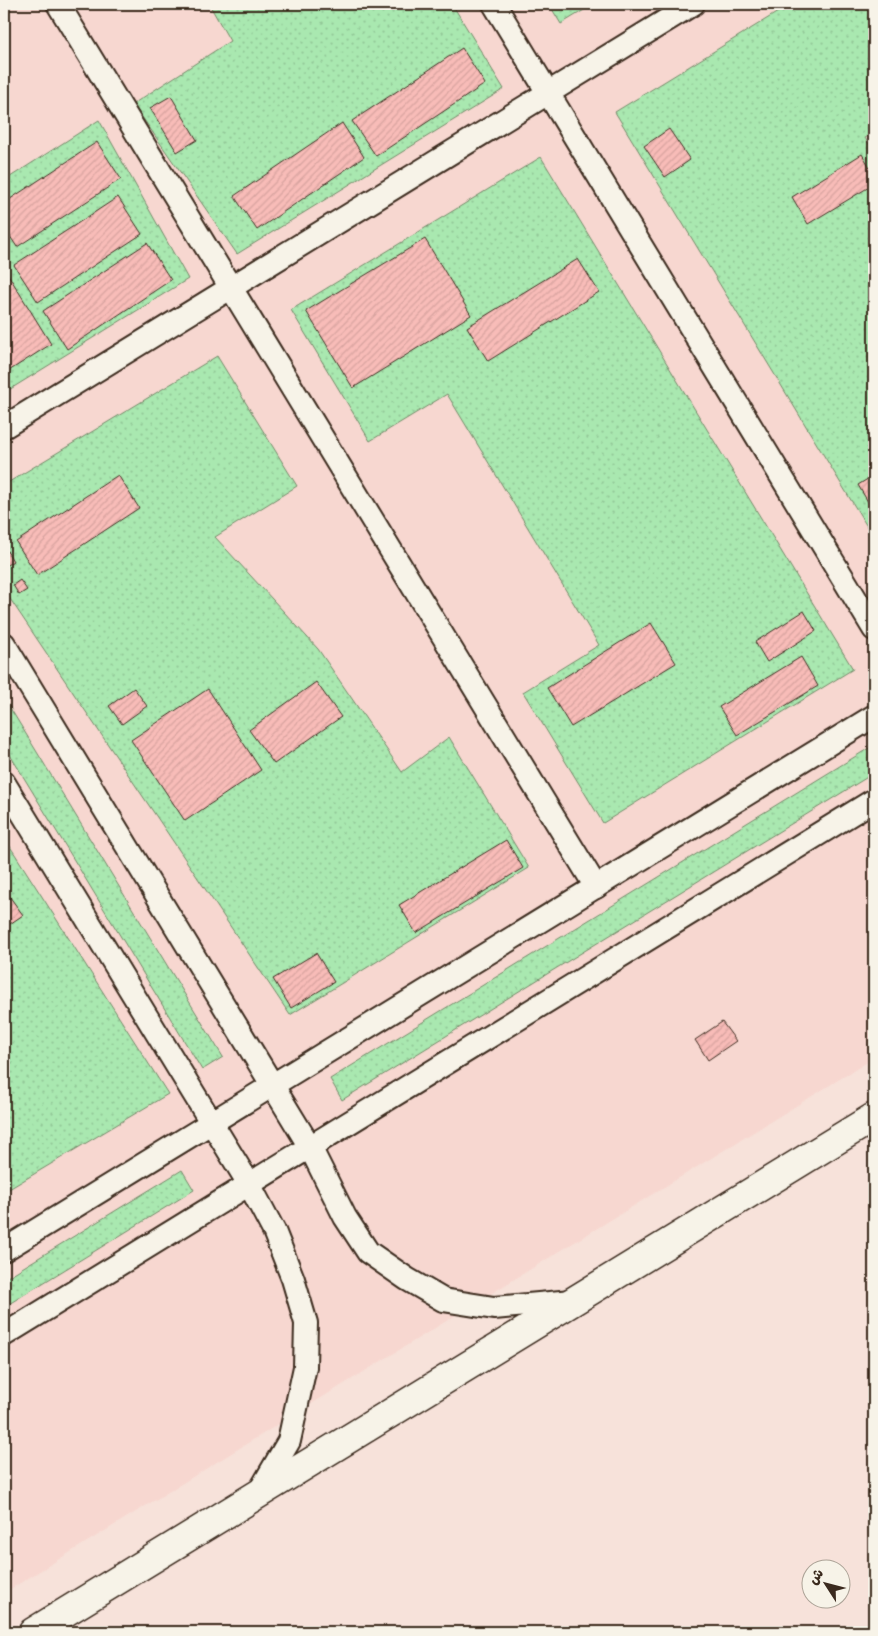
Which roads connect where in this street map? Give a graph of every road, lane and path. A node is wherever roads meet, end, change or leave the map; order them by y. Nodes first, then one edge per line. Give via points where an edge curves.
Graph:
1 (58, 4) edge
2 (494, 4) edge
3 (693, 4) edge
4 (548, 93) junction
5 (231, 288) junction
6 (4, 427) edge
7 (874, 629) edge
8 (4, 644) edge
9 (874, 716) edge
10 (4, 783) edge
11 (874, 800) edge
12 (596, 887) junction
13 (273, 1085) junction
14 (874, 1117) edge
15 (211, 1123) junction
16 (310, 1147) junction
17 (248, 1184) junction
18 (4, 1250) edge
19 (573, 1301) junction
20 (4, 1334) edge
21 (258, 1494) junction
22 (33, 1632) edge

1 - 5 street
2 - 4 street
3 - 4 street
4 - 5 street
4 - 7 street
5 - 6 street
5 - 12 street
8 - 13 street
9 - 12 street
10 - 15 street
11 - 16 street
12 - 13 street
13 - 15 street
13 - 16 street
14 - 19 main road
15 - 17 street
15 - 18 street
16 - 17 street
16 - 19 street via 345,1217 368,1252 407,1279 444,1300 494,1308
17 - 20 street
17 - 21 street via 274,1231 306,1323 304,1367 290,1441
19 - 21 main road
21 - 22 main road

